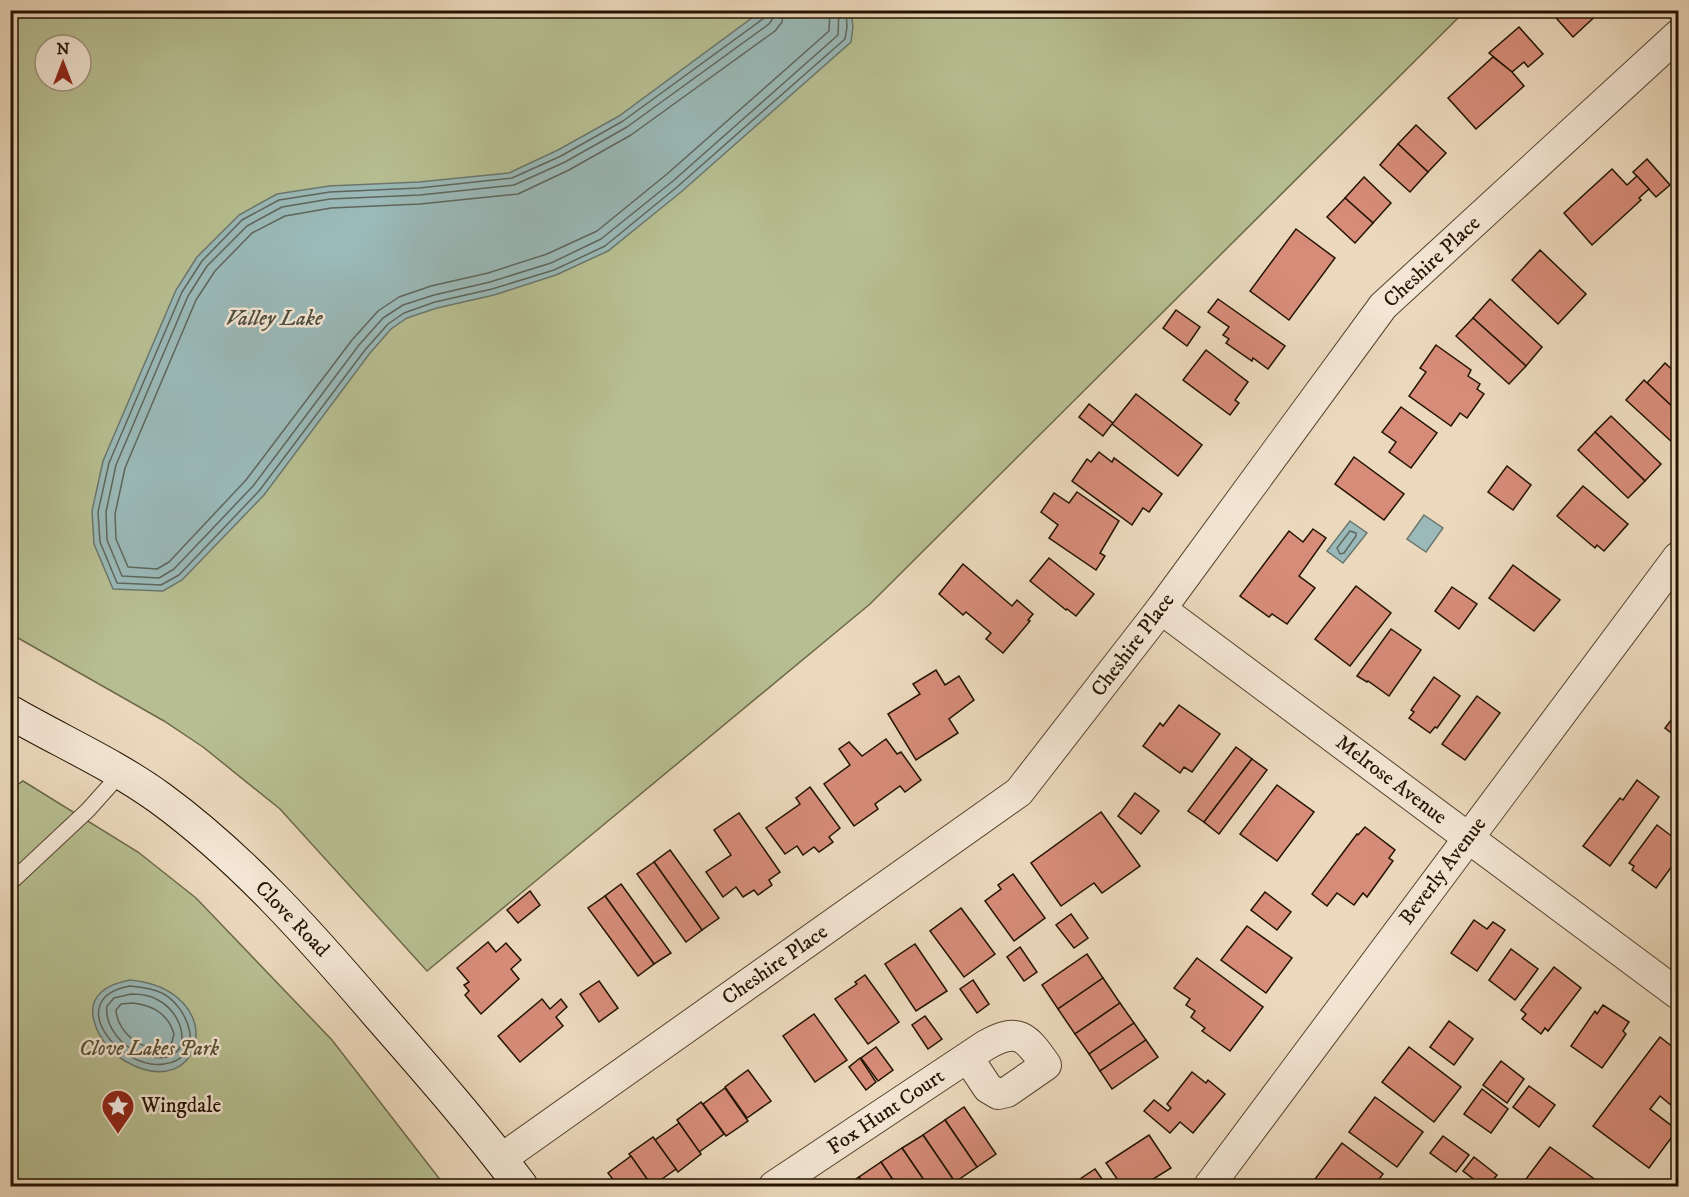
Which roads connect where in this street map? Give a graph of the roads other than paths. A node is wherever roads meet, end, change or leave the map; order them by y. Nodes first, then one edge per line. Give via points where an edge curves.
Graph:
1 (1678, 35) edge
2 (1678, 557) edge
3 (1161, 609) junction
4 (10, 712) edge
5 (122, 772) junction
6 (1468, 837) junction
7 (10, 883) edge
8 (1678, 994) edge
9 (968, 1058) dead end
10 (501, 1159) junction
11 (521, 1186) edge
12 (774, 1186) edge
13 (1209, 1186) edge

1 - 3 street, Cheshire Place via 1383,306
2 - 6 street, Beverly Avenue
3 - 6 street, Melrose Avenue
3 - 10 street, Cheshire Place via 1019,792
4 - 5 main road, Clove Road
5 - 7 lane via 88,810
5 - 10 main road, Clove Road via 228,854 279,904
6 - 8 street, Melrose Avenue
6 - 13 street, Beverly Avenue
9 - 12 street, Fox Hunt Court
10 - 11 main road, Clove Road

